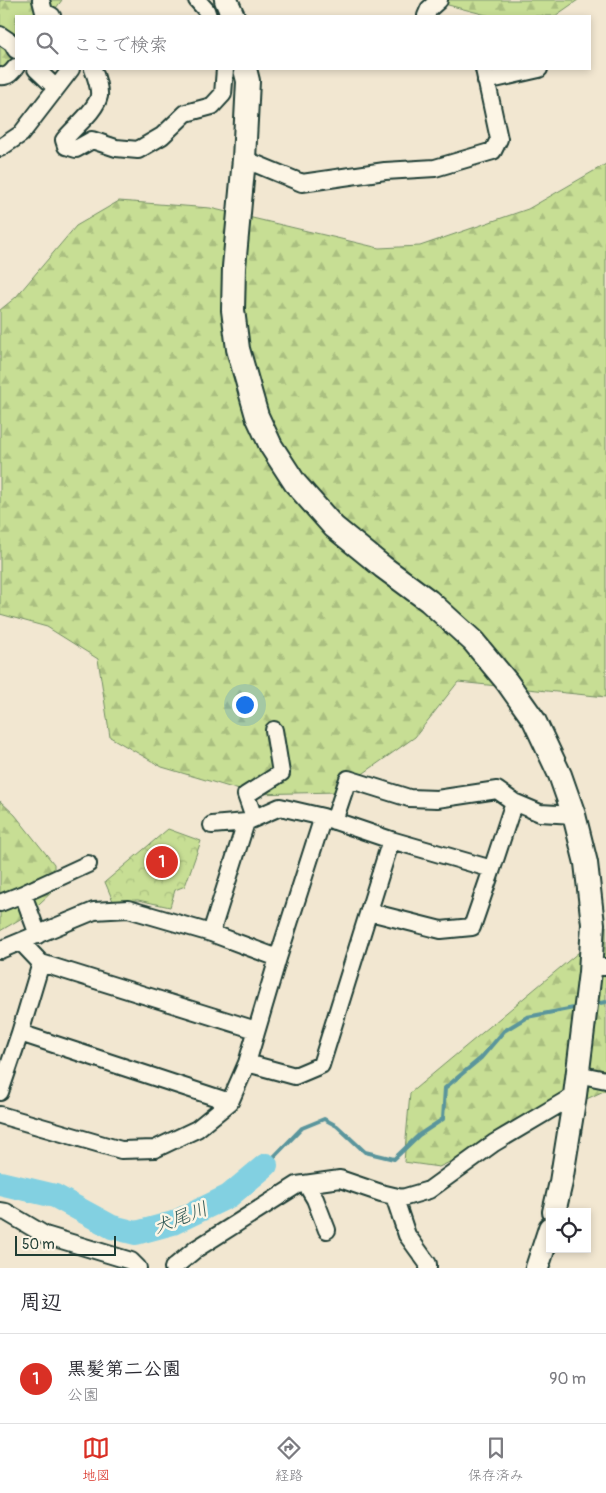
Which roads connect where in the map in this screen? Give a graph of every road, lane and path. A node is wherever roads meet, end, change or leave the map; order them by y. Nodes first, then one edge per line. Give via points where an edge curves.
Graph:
1 (41, 0) edge
2 (197, 0) edge
3 (226, 0) edge
4 (439, 0) edge
5 (50, 15) edge
6 (208, 15) edge
7 (233, 15) edge
8 (426, 15) edge
9 (0, 35) edge
10 (15, 48) edge
11 (15, 68) edge
12 (37, 70) edge
13 (70, 70) edge
14 (93, 70) edge
15 (225, 70) edge
16 (245, 70) edge
17 (530, 70) edge
18 (485, 75) edge
19 (0, 76) edge
20 (56, 88) junction
21 (0, 148) edge
22 (244, 159) junction
23 (274, 730) dead end
24 (514, 802) junction
25 (574, 815) junction
26 (329, 819) junction
27 (250, 820) junction
28 (212, 825) dead end
29 (391, 840) junction
30 (88, 864) dead end
31 (492, 869) junction
32 (23, 894) junction
33 (0, 903) edge
34 (370, 912) junction
35 (211, 933) junction
36 (38, 935) junction
37 (21, 942) junction
38 (0, 950) edge
39 (278, 958) junction
40 (41, 963) junction
41 (595, 969) edge
42 (256, 1030) junction
43 (20, 1033) junction
44 (247, 1063) junction
45 (606, 1080) edge
46 (576, 1084) junction
47 (0, 1092) edge
48 (230, 1102) junction
49 (0, 1115) edge
50 (306, 1184) junction
51 (394, 1196) junction
52 (555, 1208) edge
53 (0, 1211) edge
54 (326, 1230) dead end
55 (546, 1240) edge
56 (138, 1268) edge
57 (173, 1268) edge
58 (428, 1268) edge
59 (537, 1268) edge

1 - 5 street via 44,12
2 - 6 street
3 - 7 street
4 - 8 street
9 - 10 street
11 - 19 street via 11,74
12 - 20 street
13 - 20 street
14 - 15 street via 99,97 89,114 64,140 66,146 76,149 92,140 116,148 138,150 162,136 186,113 212,106 223,94
16 - 22 street via 248,81
17 - 18 street
18 - 22 street via 498,139 493,150 435,168 385,171 302,183
20 - 21 street via 21,134
22 - 25 street via 233,310 238,349 247,382 257,416 272,446 295,484 334,527 429,601 473,641 507,682 534,720 560,775
23 - 27 street via 282,773 246,795
24 - 25 street via 540,813
24 - 26 street via 497,790 438,799 409,798 348,779
24 - 31 street
25 - 41 street via 586,863
26 - 27 street via 280,807
26 - 29 street
26 - 39 street
27 - 28 street
27 - 35 street
29 - 31 street
29 - 34 street
30 - 32 street
31 - 34 street via 472,927 441,930
32 - 33 street
32 - 36 street
34 - 44 street via 321,1065 295,1076
35 - 36 street via 128,909 94,911
35 - 39 street
36 - 37 street
37 - 38 street
37 - 40 street
39 - 42 street
40 - 42 street
40 - 43 street
41 - 46 street
42 - 44 street
43 - 47 street
43 - 48 street
44 - 48 street
45 - 46 street
46 - 51 street via 429,1190 402,1198
46 - 52 street
48 - 49 street via 197,1129 155,1149 121,1150
50 - 51 street via 340,1179
50 - 54 street
50 - 57 street via 296,1185 196,1249
51 - 58 street via 406,1235
53 - 56 street via 45,1235 131,1261
55 - 59 street

